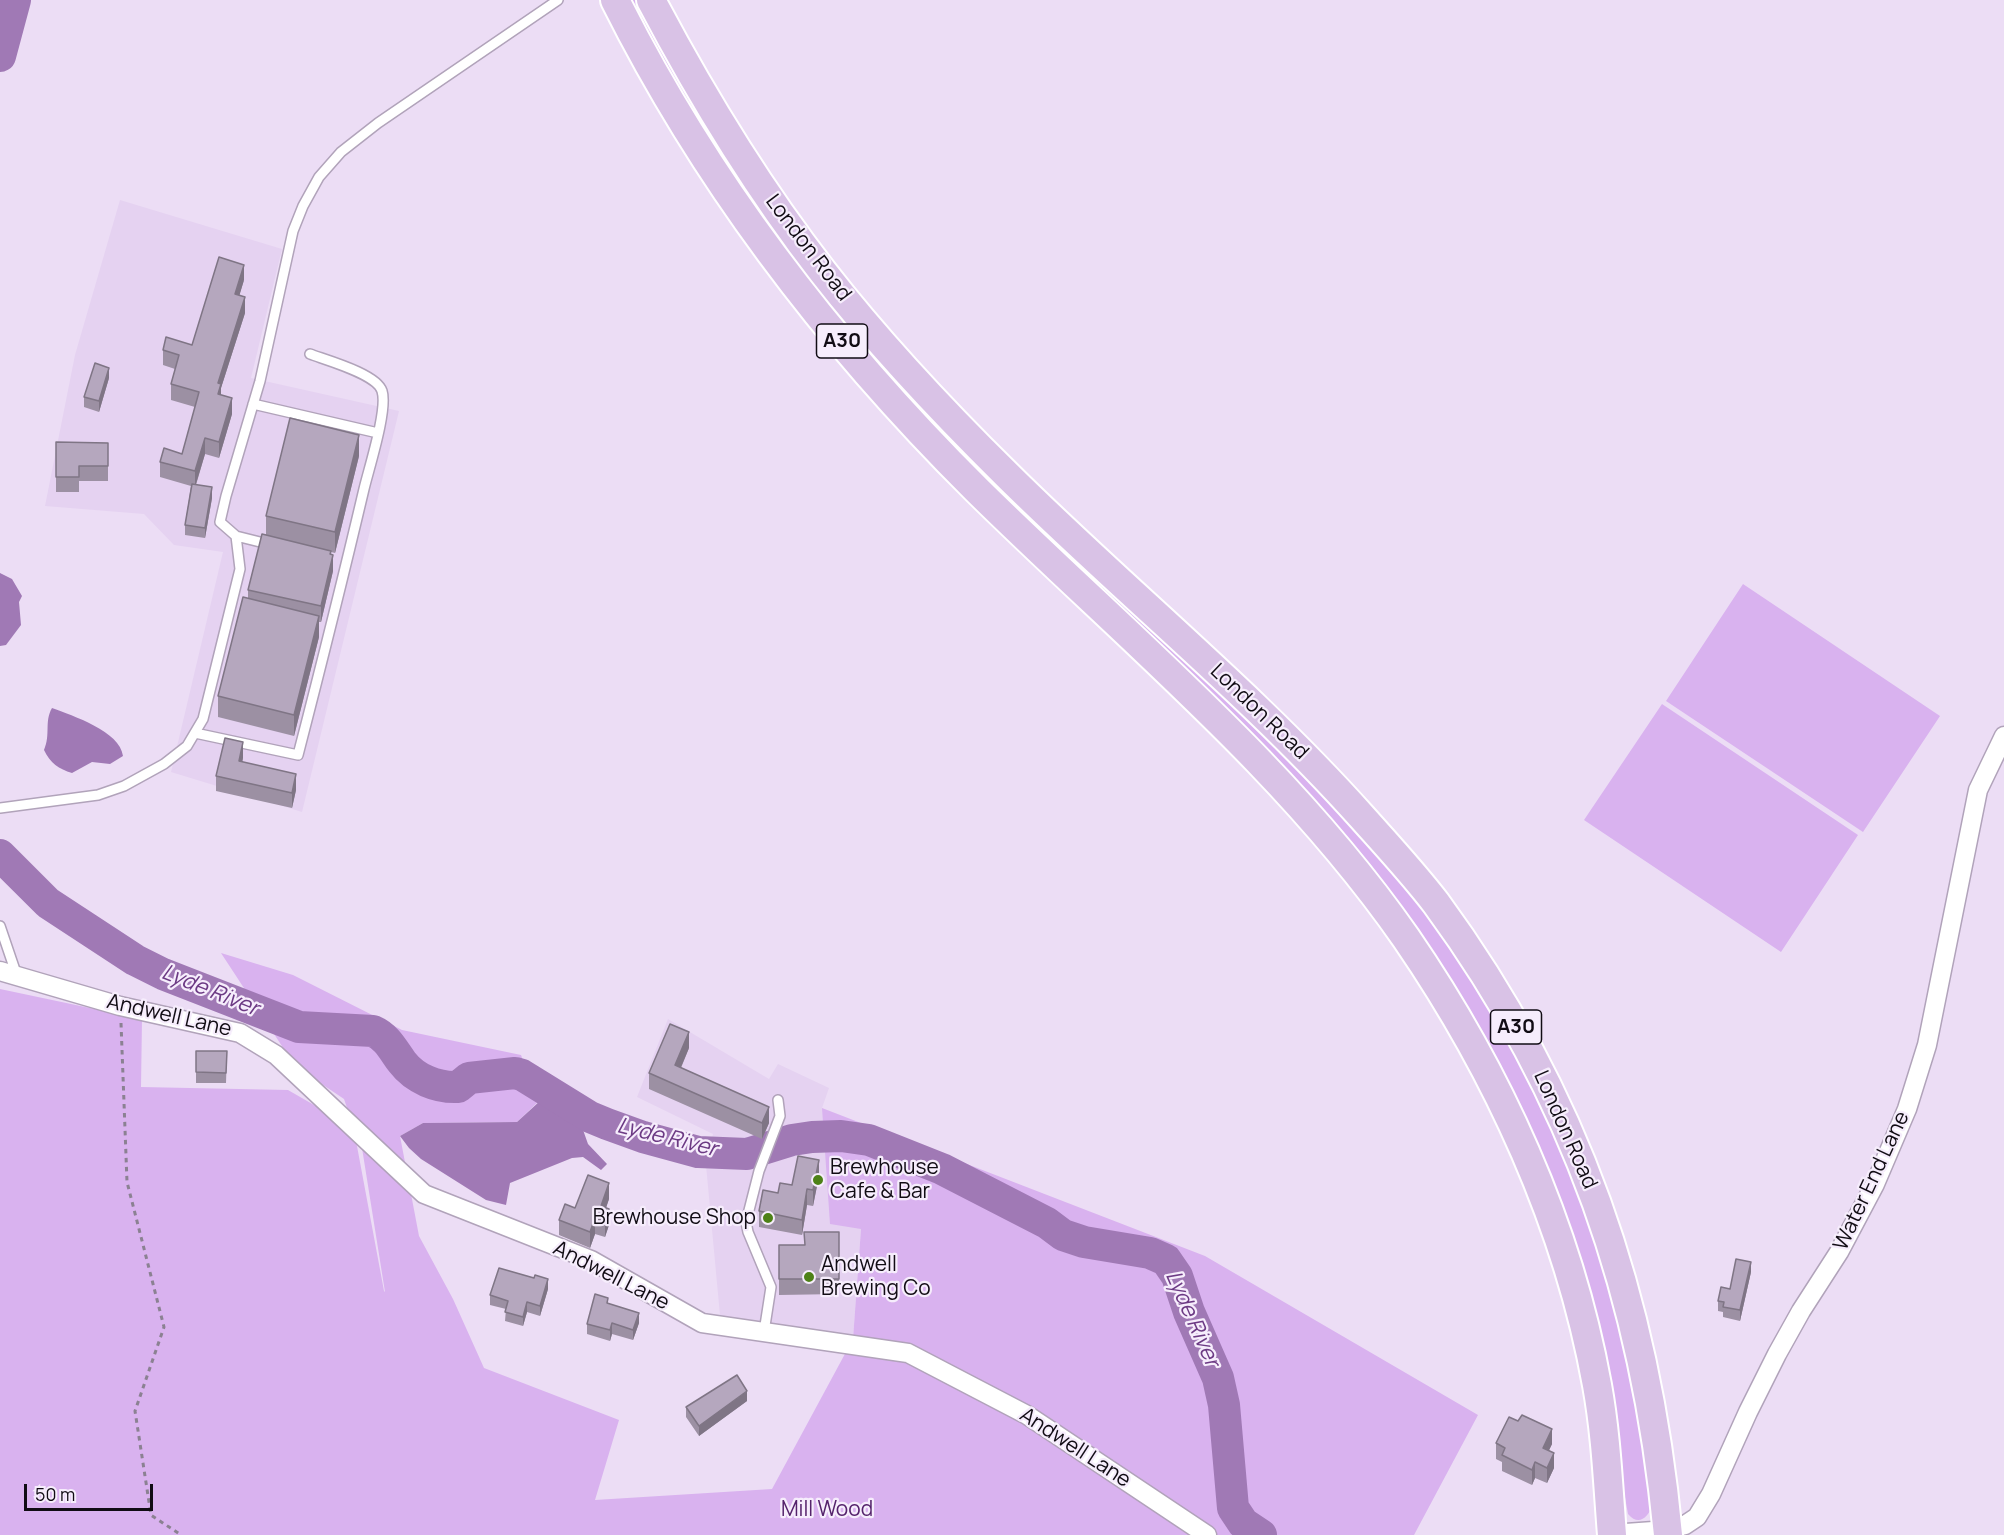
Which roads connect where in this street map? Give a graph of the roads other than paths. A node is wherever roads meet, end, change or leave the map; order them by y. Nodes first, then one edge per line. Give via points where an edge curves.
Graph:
1 (558, 0) edge
2 (615, 0) edge
3 (651, 0) edge
4 (310, 354) dead end
5 (253, 404) junction
6 (378, 433) junction
7 (236, 536) junction
8 (280, 547) edge
9 (336, 560) dead end
10 (346, 563) junction
11 (230, 608) junction
12 (241, 611) edge
13 (319, 629) edge
14 (330, 631) junction
15 (195, 733) junction
16 (2004, 736) edge
17 (0, 808) edge
18 (0, 926) edge
19 (9, 973) edge
20 (778, 1100) dead end
21 (764, 1332) junction
22 (1667, 1533) edge
23 (1612, 1534) edge
24 (1207, 1535) edge

1 - 5 lane via 378,123 341,152 318,177 293,231
2 - 23 main road, London Road / A30 via 655,77 720,180 862,365 976,488 1286,790 1366,885 1433,979 1513,1126 1561,1249 1598,1389
3 - 22 main road, London Road / A30 via 701,93 737,149 821,270 863,321 1010,478 1304,754 1402,862 1472,956 1555,1100 1602,1215 1643,1363
4 - 6 lane via 372,379 381,387
5 - 6 lane
5 - 7 lane via 220,522
6 - 10 lane
7 - 8 lane
7 - 11 lane via 240,569
9 - 10 lane
10 - 14 lane
11 - 12 lane
11 - 15 lane via 203,719
13 - 14 lane
14 - 15 lane via 298,755
15 - 17 lane via 187,746 164,764 124,786 98,795
16 - 22 street, Water End Lane via 1978,790 1928,1045 1875,1184 1777,1354 1711,1494 1697,1517
18 - 19 lane
19 - 21 street, Andwell Lane via 120,1006 240,1033 276,1055 424,1194 591,1260 702,1323
20 - 21 lane via 780,1116 759,1171 746,1222 771,1287
21 - 24 street, Andwell Lane via 908,1353 1027,1415
22 - 23 street, Water End Lane

